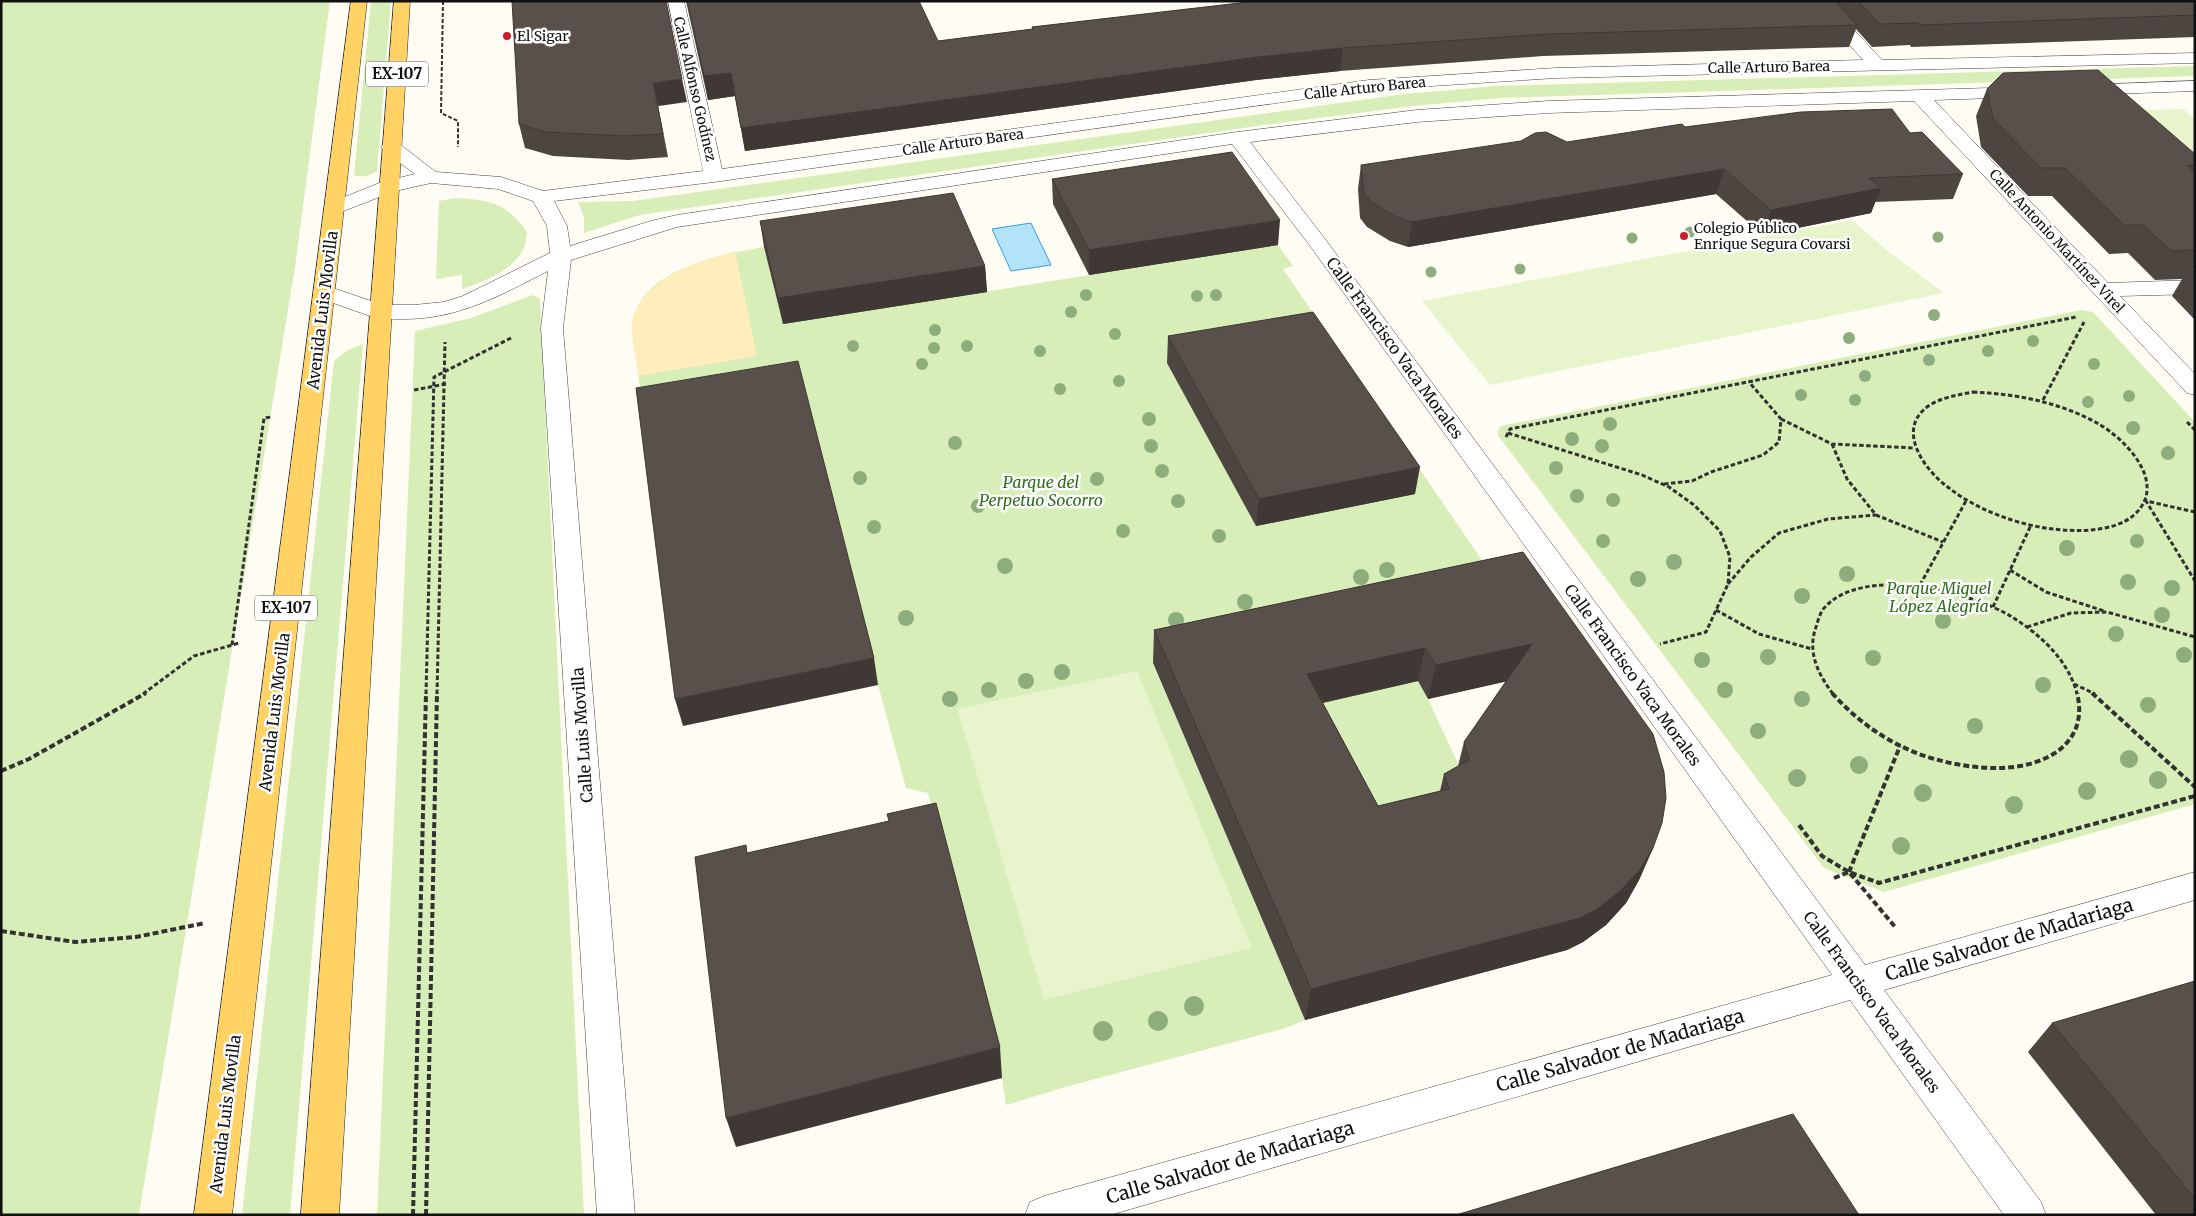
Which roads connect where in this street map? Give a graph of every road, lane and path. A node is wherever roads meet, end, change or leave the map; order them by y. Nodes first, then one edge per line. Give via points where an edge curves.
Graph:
1 (359, 1) edge
2 (402, 1) edge
3 (443, 1) edge
4 (676, 1) edge
5 (1818, 1) edge
6 (2195, 58) edge
7 (1877, 65) junction
8 (2195, 86) edge
9 (2067, 90) edge
10 (2047, 91) edge
11 (1919, 96) junction
12 (1236, 138) junction
13 (391, 147) junction
14 (458, 155) dead end
15 (714, 176) junction
16 (431, 177) junction
17 (389, 186) junction
18 (541, 197) junction
19 (334, 208) junction
20 (560, 256) junction
21 (2195, 287) edge
22 (2103, 290) junction
23 (324, 292) junction
24 (445, 308) junction
25 (381, 312) junction
26 (555, 316) junction
27 (446, 371) junction
28 (1748, 382) junction
29 (2195, 388) edge
30 (2043, 400) junction
31 (264, 418) dead end
32 (1781, 420) junction
33 (1508, 433) junction
34 (1506, 438) dead end
35 (1832, 444) junction
36 (1915, 448) junction
37 (1663, 484) junction
38 (1967, 499) junction
39 (2146, 501) junction
40 (2195, 512) edge
41 (1876, 515) junction
42 (2031, 525) junction
43 (1943, 542) junction
44 (2010, 570) junction
45 (2195, 581) edge
46 (1728, 584) junction
47 (1920, 585) junction
48 (1993, 607) junction
49 (1716, 610) junction
50 (2107, 612) junction
51 (2026, 627) junction
52 (283, 631) junction
53 (1655, 636) dead end
54 (2195, 637) edge
55 (1661, 644) junction
56 (232, 645) junction
57 (1812, 649) junction
58 (1667, 652) dead end
59 (1617, 653) junction
60 (2073, 684) junction
61 (1900, 746) junction
62 (1, 771) edge
63 (2195, 787) edge
64 (2195, 796) edge
65 (1798, 824) dead end
66 (1849, 872) junction
67 (2195, 886) edge
68 (1794, 894) junction
69 (250, 914) junction
70 (1, 931) edge
71 (1926, 963) junction
72 (1858, 982) junction
73 (213, 1215) edge
74 (320, 1215) edge
75 (412, 1215) edge
76 (426, 1215) edge
77 (616, 1215) edge
78 (1044, 1215) edge
79 (2027, 1215) edge

1 - 19 main road, Avenida Luis Movilla / EX-107
2 - 13 main road, EX-107
3 - 14 path via 440,113 458,121
4 - 15 street, Calle Alfonso Godínez
5 - 7 street
6 - 7 street, Calle Arturo Barea
7 - 15 street, Calle Arturo Barea via 1556,72 1369,85
8 - 9 street
10 - 11 street, Calle Arturo Barea
11 - 12 street, Calle Arturo Barea via 1548,107 1417,116
11 - 22 street, Calle Antonio Martínez Virel
12 - 20 street, Calle Arturo Barea via 677,221
12 - 59 street, Calle Francisco Vaca Morales via 1318,243
13 - 16 street
13 - 17 main road, EX-107
15 - 18 street, Calle Arturo Barea
16 - 17 street, Calle Arturo Barea
16 - 18 street, Calle Arturo Barea via 501,182
17 - 19 street, Calle Arturo Barea
17 - 25 main road, EX-107
18 - 20 street via 557,226
19 - 23 main road, Avenida Luis Movilla / EX-107
20 - 24 street, Calle Arturo Barea via 471,301
20 - 26 street, Calle Luis Movilla
21 - 22 street
22 - 29 street, Calle Antonio Martínez Virel
23 - 25 street, Calle Arturo Barea
23 - 52 main road, Avenida Luis Movilla / EX-107
24 - 25 street, Calle Arturo Barea
24 - 27 path
25 - 74 main road, EX-107
26 - 27 path
26 - 77 street, Calle Luis Movilla via 553,337
27 - 75 path via 434,377
27 - 76 path
28 - 30 path via 2084,316
28 - 32 path
28 - 33 path via 1510,429
30 - 36 path via 2004,393 1973,392 1944,397 1923,409 1916,421 1913,427
30 - 39 path via 2098,424 2122,442 2140,462 2148,482
31 - 56 path
32 - 35 path
32 - 37 path via 1779,442 1764,455 1692,480
33 - 34 path
33 - 37 path
35 - 36 path
35 - 41 path via 1847,479
36 - 38 path via 1930,471
37 - 46 path via 1694,505 1720,531 1730,557
38 - 42 path via 1991,512
38 - 43 path
39 - 40 path
39 - 42 path via 2133,516 2108,527 2072,530
39 - 45 path
41 - 43 path
41 - 46 path via 1828,519 1779,533 1751,557
42 - 44 path
43 - 47 path
44 - 48 path
44 - 50 path via 2046,592
46 - 49 path
47 - 48 path via 1957,593
47 - 57 path via 1885,584 1850,591 1826,607 1812,630
48 - 51 path
49 - 55 path via 1706,632
49 - 57 path via 1759,634
50 - 51 path via 2071,613
50 - 54 path
51 - 60 path via 2053,651 2072,677
52 - 56 path
52 - 69 main road, Avenida Luis Movilla / EX-107
53 - 55 path
55 - 58 path
55 - 59 path
56 - 62 path via 194,656 152,689 29,759
57 - 61 path via 1828,689 1856,718
59 - 68 street, Calle Francisco Vaca Morales
60 - 61 path via 2080,704 2077,729 2061,749 2030,764 1988,768 1942,762
60 - 63 path via 2095,694
61 - 66 path
64 - 66 path via 1879,883
65 - 66 path via 1822,856
66 - 68 path
66 - 71 path
67 - 71 street, Calle Salvador de Madariaga
68 - 72 street, Calle Francisco Vaca Morales
69 - 70 path via 136,937 75,942
69 - 73 main road, Avenida Luis Movilla / EX-107
71 - 72 street, Calle Salvador de Madariaga
72 - 78 street, Calle Salvador de Madariaga
72 - 79 street, Calle Francisco Vaca Morales

